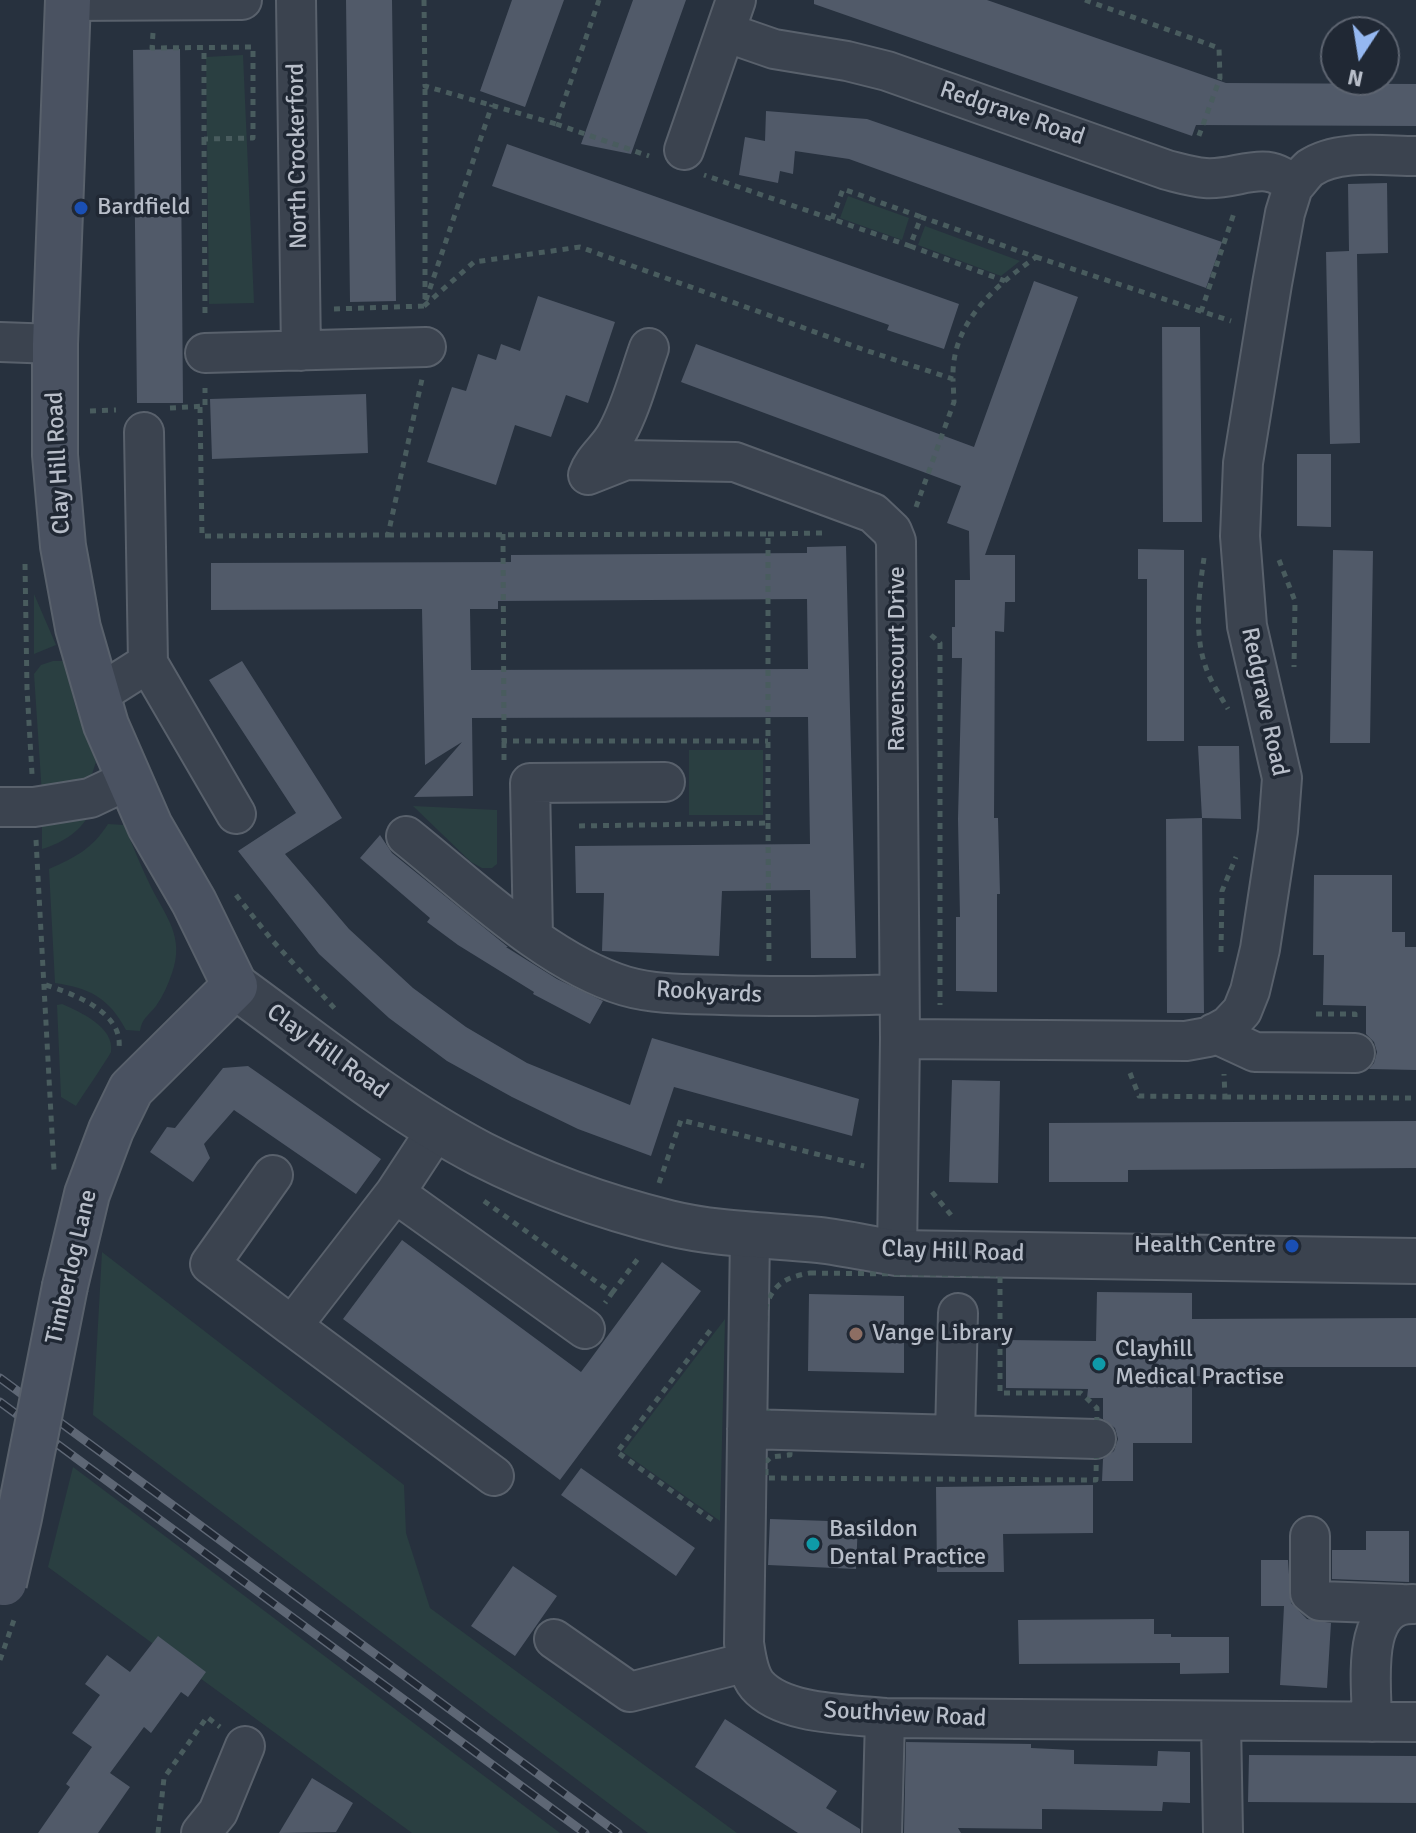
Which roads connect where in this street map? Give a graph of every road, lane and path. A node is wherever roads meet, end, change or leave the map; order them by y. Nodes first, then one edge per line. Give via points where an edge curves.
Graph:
1 (242, 0) edge
2 (296, 0) edge
3 (424, 0) edge
4 (599, 0) edge
5 (1085, 0) edge
6 (68, 1) edge
7 (730, 16) edge
8 (153, 25) dead end
9 (204, 47) junction
10 (425, 86) junction
11 (492, 105) junction
12 (556, 124) junction
13 (204, 139) junction
14 (1196, 143) dead end
15 (1416, 156) edge
16 (681, 161) junction
17 (1293, 187) junction
18 (1236, 208) dead end
19 (921, 217) junction
20 (832, 219) junction
21 (910, 246) junction
22 (1036, 257) junction
23 (1005, 281) junction
24 (424, 306) junction
25 (316, 310) junction
26 (1201, 312) junction
27 (1237, 323) dead end
28 (0, 342) edge
29 (55, 344) junction
30 (649, 348) dead end
31 (301, 351) junction
32 (205, 353) junction
33 (424, 360) joint
34 (200, 407) junction
35 (75, 411) dead end
36 (145, 417) junction
37 (836, 533) dead end
38 (503, 534) junction
39 (768, 534) junction
40 (388, 535) junction
41 (1276, 548) dead end
42 (1206, 549) dead end
43 (25, 562) dead end
44 (924, 630) dead end
45 (148, 663) junction
46 (1294, 674) dead end
47 (96, 696) junction
48 (1236, 722) dead end
49 (768, 741) junction
50 (128, 780) junction
51 (665, 782) dead end
52 (17, 807) edge
53 (236, 814) dead end
54 (768, 823) junction
55 (576, 826) dead end
56 (406, 836) dead end
57 (1240, 847) dead end
58 (228, 886) dead end
59 (533, 937) junction
60 (1221, 965) dead end
61 (769, 967) dead end
62 (235, 986) junction
63 (898, 994) junction
64 (940, 1008) dead end
65 (1308, 1014) dead end
66 (346, 1018) dead end
67 (1214, 1033) junction
68 (900, 1039) junction
69 (1355, 1053) junction
70 (1225, 1097) dead end
71 (1356, 1097) junction
72 (1416, 1098) edge
73 (437, 1129) junction
74 (869, 1167) dead end
75 (273, 1175) dead end
76 (55, 1183) dead end
77 (649, 1185) dead end
78 (929, 1187) dead end
79 (395, 1193) junction
80 (955, 1220) dead end
81 (750, 1235) junction
82 (649, 1243) dead end
83 (897, 1253) junction
84 (1416, 1261) edge
85 (612, 1293) dead end
86 (958, 1313) dead end
87 (721, 1317) dead end
88 (292, 1326) junction
89 (585, 1329) dead end
90 (747, 1429) junction
91 (791, 1430) junction
92 (955, 1435) junction
93 (1096, 1439) junction
94 (494, 1476) dead end
95 (766, 1478) junction
96 (766, 1492) dead end
97 (712, 1521) dead end
98 (1310, 1536) dead end
99 (2, 1588) edge
100 (1409, 1604) edge
101 (554, 1639) dead end
102 (747, 1662) junction
103 (885, 1718) junction
104 (1221, 1722) junction
105 (1372, 1722) junction
106 (1416, 1722) edge
107 (245, 1746) dead end
108 (201, 1833) edge
109 (882, 1833) edge
110 (1223, 1833) edge

1 - 6 street
2 - 25 street, North Crockerford
3 - 10 path
4 - 12 path
5 - 14 path via 1219,48 1220,78
6 - 29 main road, Clay Hill Road
7 - 16 street
7 - 17 street, Redgrave Road via 774,49 887,71 1167,170 1206,179 1267,170 1284,175
8 - 9 path via 152,48
9 - 13 path
9 - 13 path via 253,47 253,138
10 - 11 path
10 - 24 path
11 - 12 path
11 - 24 path
12 - 16 path
13 - 32 path
15 - 17 street via 1325,161
16 - 20 path
17 - 67 street, Redgrave Road via 1243,463 1240,536 1247,626 1278,751 1281,805 1250,991 1242,1011
18 - 26 path
19 - 20 path via 843,189
19 - 21 path
19 - 22 path
20 - 21 path
21 - 23 path
22 - 23 path
22 - 26 path
23 - 24 path via 959,338 952,357 953,379 580,247 474,262
24 - 25 path
25 - 31 street, North Crockerford
26 - 27 path
28 - 29 street
29 - 47 main road, Clay Hill Road via 55,455 63,546
30 - 63 street, Ravenscourt Drive via 619,431 588,475 626,460 735,462 873,513 896,541
31 - 32 street
31 - 33 street
32 - 34 path via 205,406
33 - 40 path
34 - 36 path
34 - 40 path via 202,536
35 - 36 path
36 - 45 street
37 - 39 path
38 - 39 path
38 - 40 path
38 - 49 path via 504,741
39 - 49 path
41 - 46 path via 1295,601
42 - 48 path via 1199,614 1202,652 1214,686
43 - 52 path via 27,689
44 - 64 path via 940,643
45 - 47 street
45 - 53 street
47 - 50 main road, Clay Hill Road
49 - 54 path
50 - 52 street via 90,798
50 - 62 main road, Clay Hill Road
51 - 59 street via 530,783
52 - 76 path via 46,985
54 - 55 path
54 - 61 path
56 - 59 street, Rookyards
57 - 60 path via 1222,891
58 - 66 path
59 - 63 street, Rookyards via 581,967 626,986 668,994
62 - 73 street, Clay Hill Road
62 - 99 main road, Timberlog Lane, bridge via 131,1089 111,1130 87,1194 65,1286
63 - 68 street, Ravenscourt Drive
65 - 69 path via 1355,1014
67 - 68 street, Redgrave Road via 1186,1041
67 - 69 street via 1255,1052
68 - 83 street, Ravenscourt Drive
69 - 71 path
70 - 71 path
71 - 72 path
73 - 79 street
73 - 81 street, Clay Hill Road via 585,1198 671,1223
74 - 77 path via 681,1120 658,1187
75 - 88 street via 210,1264
78 - 80 path
79 - 88 street
79 - 89 street
81 - 83 street, Clay Hill Road
81 - 90 street, Southview Road
82 - 85 path
83 - 84 street, Clay Hill Road
86 - 92 street
87 - 97 path via 617,1452
88 - 94 street
90 - 91 street
90 - 102 street, Southview Road
91 - 92 street
91 - 93 path via 790,1418 772,1416 762,1396 766,1307 779,1283 810,1273 1000,1275 1000,1393 1081,1393 1097,1408
91 - 95 path via 790,1455 771,1457
92 - 93 street
93 - 95 path via 1096,1480
95 - 96 path
98 - 100 street via 1310,1593 1320,1601
100 - 105 street via 1388,1612 1377,1624
101 - 102 street via 630,1692
102 - 103 street, Southview Road via 756,1684 775,1699 802,1708
103 - 104 street, Southview Road
103 - 109 street
104 - 105 street, Southview Road
104 - 110 street
105 - 106 street, Southview Road
107 - 108 street via 218,1812

